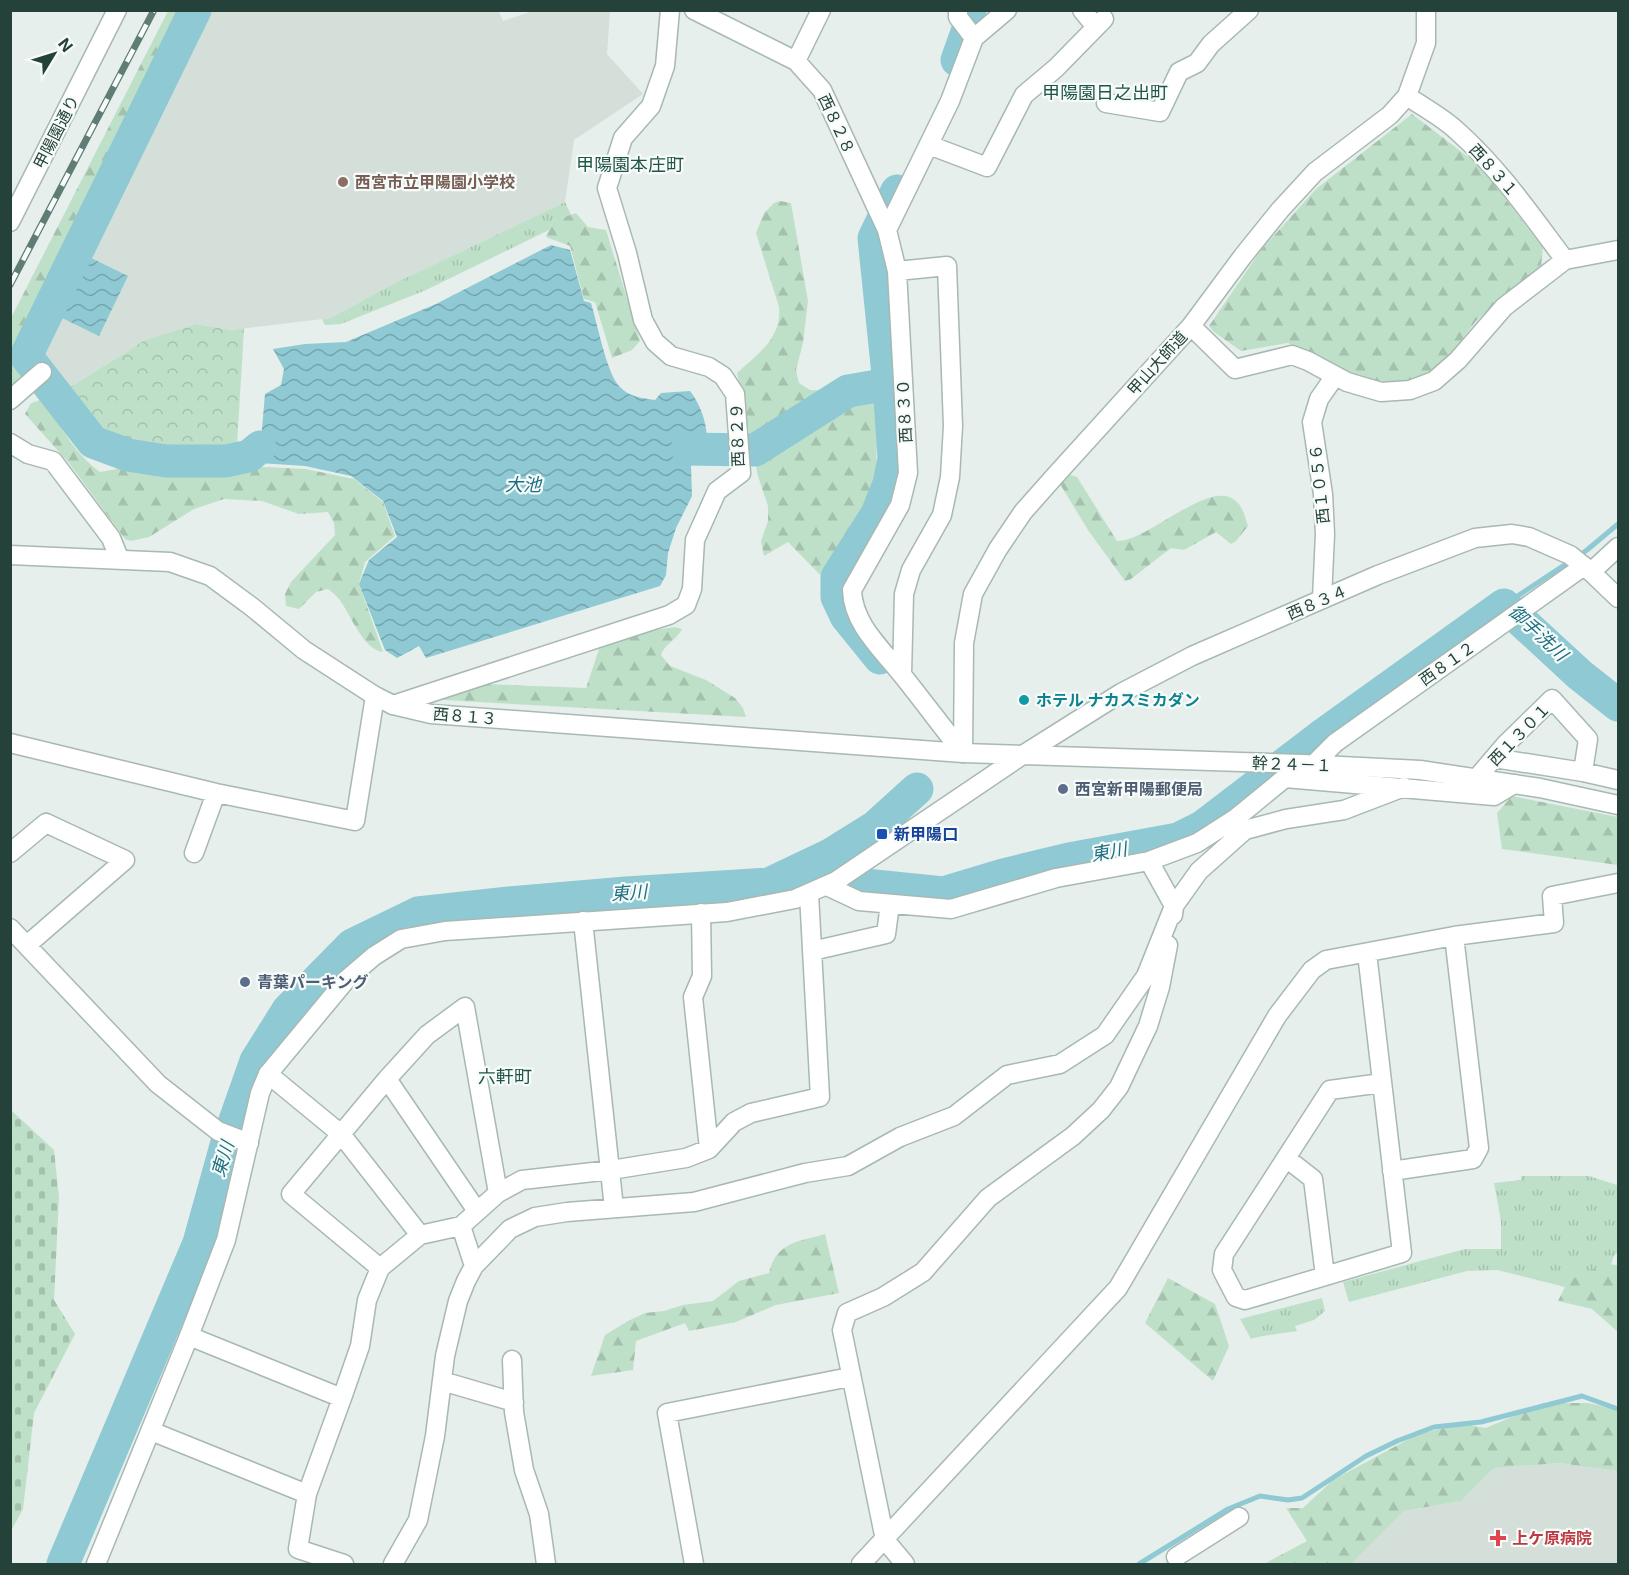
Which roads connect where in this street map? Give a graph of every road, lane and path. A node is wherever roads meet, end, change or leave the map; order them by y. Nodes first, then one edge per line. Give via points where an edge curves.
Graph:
1 (117, 10) edge
2 (670, 10) edge
3 (694, 10) edge
4 (821, 10) edge
5 (958, 10) edge
6 (1007, 10) edge
7 (1082, 10) edge
8 (1249, 10) edge
9 (1426, 10) edge
10 (974, 38) junction
11 (796, 62) junction
12 (1407, 96) junction
13 (1106, 103) dead end
14 (929, 145) junction
15 (10, 222) edge
16 (884, 224) junction
17 (1618, 250) edge
18 (1565, 260) junction
19 (897, 271) junction
20 (1191, 326) junction
21 (42, 372) dead end
22 (1335, 376) junction
23 (10, 400) edge
24 (10, 443) edge
25 (1618, 547) edge
26 (10, 555) edge
27 (118, 558) junction
28 (1582, 564) junction
29 (1618, 598) edge
30 (1322, 599) junction
31 (902, 674) junction
32 (375, 696) junction
33 (393, 705) junction
34 (10, 743) edge
35 (963, 753) junction
36 (1021, 756) junction
37 (1494, 758) junction
38 (1306, 764) junction
39 (1280, 771) junction
40 (1583, 772) junction
41 (1476, 778) junction
42 (1618, 780) edge
43 (1514, 784) junction
44 (1404, 787) junction
45 (216, 793) junction
46 (1618, 805) edge
47 (1240, 824) junction
48 (10, 853) edge
49 (194, 853) dead end
50 (1149, 861) junction
51 (1618, 883) edge
52 (827, 886) junction
53 (809, 894) junction
54 (890, 904) junction
55 (1174, 906) junction
56 (701, 913) junction
57 (583, 921) junction
58 (10, 928) edge
59 (1454, 936) junction
60 (27, 945) junction
61 (812, 951) junction
62 (1367, 952) junction
63 (268, 1074) junction
64 (387, 1079) junction
65 (1382, 1083) junction
66 (341, 1134) junction
67 (249, 1143) junction
68 (709, 1149) junction
69 (1286, 1158) junction
70 (611, 1170) junction
71 (1392, 1171) junction
72 (498, 1193) junction
73 (615, 1208) junction
74 (477, 1212) junction
75 (461, 1226) junction
76 (420, 1235) junction
77 (474, 1266) junction
78 (380, 1268) junction
79 (1325, 1276) junction
80 (189, 1336) junction
81 (512, 1360) dead end
82 (850, 1377) junction
83 (442, 1381) junction
84 (342, 1398) junction
85 (514, 1402) junction
86 (151, 1431) junction
87 (307, 1494) junction
88 (1239, 1517) dead end
89 (885, 1540) junction
90 (1172, 1562) edge
91 (96, 1564) edge
92 (344, 1564) edge
93 (393, 1564) edge
94 (546, 1564) edge
95 (694, 1564) edge
96 (861, 1564) edge
97 (905, 1564) edge

1 - 15 street, 甲陽園通り
2 - 33 street, 西８２９ via 665,66 651,106 623,138 607,188 643,320 655,342 671,356 709,367 723,376 735,394 741,472 717,491 695,540 692,589 686,605 669,615
3 - 11 street, 西８２８
4 - 11 street
5 - 10 street
6 - 10 street
7 - 14 street via 1100,23 1024,95 987,167
8 - 13 street via 1211,44 1197,63 1179,72 1160,112
9 - 12 street, 甲山大師道 via 1426,43
10 - 14 street
11 - 16 street, 西８２８ via 822,90
12 - 18 street, 西８３１ via 1454,128 1483,156
12 - 20 street, 甲山大師道 via 1390,115 1316,172 1294,194
14 - 16 street
16 - 19 street, 西８３０
17 - 18 street
18 - 22 street via 1504,307 1458,360 1434,381 1410,390 1381,392
19 - 31 street, 西８３０ via 908,472 900,505 852,590 852,600 868,636
19 - 31 street via 947,266 953,426 950,477 942,515 911,570 904,594
20 - 22 street via 1235,369 1292,355
20 - 35 street, 甲山大師道 via 1023,512 973,594 964,643
21 - 23 street
22 - 30 street, 西１０５６ via 1319,399 1312,422 1323,494
24 - 27 street via 28,454 53,461 111,538
25 - 28 street, 西８１２
26 - 27 street, 西８１３
27 - 32 street, 西８１３ via 170,561 210,576 304,650
28 - 29 street, 西８３４
28 - 30 street, 西８３４ via 1529,537 1512,534 1475,538
28 - 38 street, 西８１２
30 - 36 street, 西８３４ via 1192,656 1121,693
31 - 35 street, 西８３０
32 - 33 street, 西８１３
32 - 45 street via 355,821
33 - 35 street, 西８１３ via 431,714
34 - 45 street
35 - 36 street, 幹２４－１
36 - 39 street, 幹２４－１
36 - 52 street, 西８３４
37 - 40 street
37 - 40 street, 西１３０１ via 1552,699 1588,739
37 - 41 street, 西１３０１
38 - 39 street, 幹２４－１
38 - 41 street, 幹２４－１ via 1420,770
39 - 44 street
39 - 47 street
40 - 42 street
41 - 43 street, 幹２４－１
43 - 44 street via 1494,796
43 - 46 street, 幹２４－１
44 - 47 street via 1344,810
45 - 49 street
47 - 50 street
47 - 55 street
48 - 60 street via 46,823 125,860
50 - 54 street via 1056,878 951,909
50 - 55 street
51 - 59 street via 1552,896 1554,923
52 - 53 street, 西８３４
52 - 54 street via 859,901
53 - 56 street, 西８３４ via 728,912
53 - 61 street
54 - 61 street via 886,934
55 - 73 street via 1146,976 1105,1035 1060,1064 1006,1075 954,1116 900,1137 848,1166 694,1202
55 - 82 street via 1160,987 1148,1026 1119,1087 1072,1136 988,1198 923,1272 848,1313 842,1330
56 - 57 street, 西８３４
56 - 68 street via 702,976 693,997
57 - 63 street, 西８３４ via 445,931 401,939 346,980
57 - 70 street
58 - 60 street
59 - 62 street
59 - 71 street via 1479,1148 1473,1159
60 - 67 street via 158,1084 218,1131
61 - 68 street via 820,1097 751,1113 734,1122
62 - 65 street
62 - 89 street via 1326,960 1312,970 1277,1016 1118,1287
63 - 66 street
63 - 67 street
64 - 66 street
64 - 72 street via 427,1035 465,1007
64 - 74 street
65 - 69 street via 1330,1090
65 - 71 street
66 - 76 street
66 - 78 street via 291,1194
67 - 80 street via 226,1240
68 - 70 street via 686,1158
69 - 79 street via 1313,1179
69 - 79 street via 1224,1254 1222,1270 1236,1297 1245,1300
70 - 72 street via 522,1180
70 - 73 street
71 - 79 street via 1402,1253
72 - 74 street
73 - 77 street via 536,1217 510,1229
74 - 75 street
75 - 76 street
75 - 77 street
76 - 78 street
77 - 83 street via 458,1301
78 - 84 street via 367,1300 360,1346
80 - 84 street
80 - 86 street
81 - 85 street
82 - 89 street
82 - 95 street via 667,1413
83 - 85 street
83 - 93 street via 418,1520
84 - 87 street
85 - 94 street via 524,1470 538,1514
86 - 87 street
86 - 91 street
87 - 92 street via 298,1550
88 - 90 street
89 - 96 street
89 - 97 street

